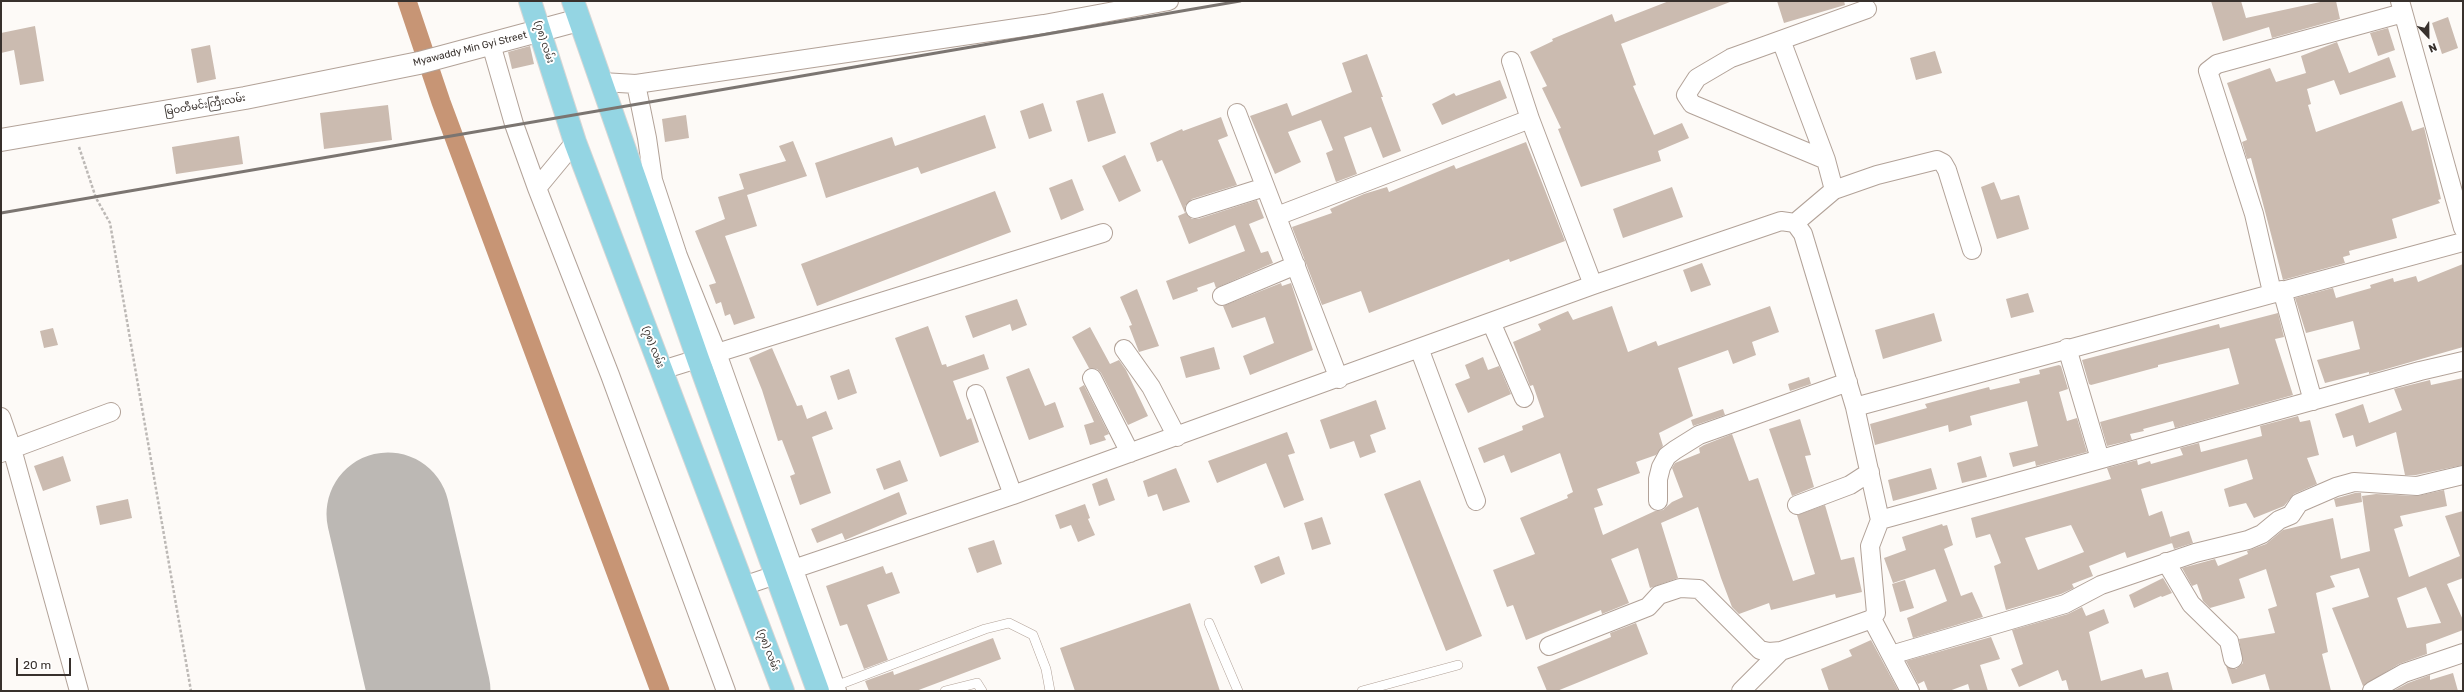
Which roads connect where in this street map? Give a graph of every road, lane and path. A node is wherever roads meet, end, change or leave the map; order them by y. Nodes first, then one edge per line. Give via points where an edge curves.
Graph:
1 (530, 1) edge
2 (1169, 1) edge
3 (2401, 7) edge
4 (1867, 9) dead end
5 (576, 11) edge
6 (540, 32) junction
7 (1782, 40) junction
8 (491, 44) junction
9 (1511, 61) dead end
10 (413, 64) joint
11 (602, 82) junction
12 (636, 84) junction
13 (1237, 113) dead end
14 (1530, 119) junction
15 (72, 127) junction
16 (1, 140) edge
17 (575, 142) junction
18 (1826, 160) junction
19 (1265, 187) junction
20 (537, 188) junction
21 (1834, 190) junction
22 (1195, 209) dead end
23 (1277, 216) junction
24 (1795, 223) junction
25 (2463, 228) edge
26 (1103, 233) dead end
27 (2463, 242) edge
28 (1972, 250) dead end
29 (1296, 265) junction
30 (1593, 285) junction
31 (2277, 291) junction
32 (1222, 296) dead end
33 (1491, 322) junction
34 (1419, 348) junction
35 (2067, 348) junction
36 (1124, 350) dead end
37 (707, 356) junction
38 (2463, 361) edge
39 (662, 370) junction
40 (1092, 378) dead end
41 (1339, 379) junction
42 (1848, 382) junction
43 (976, 394) dead end
44 (1524, 398) dead end
45 (2313, 401) junction
46 (1855, 406) junction
47 (111, 412) dead end
48 (1, 417) edge
49 (1177, 436) junction
50 (6, 451) edge
51 (1130, 453) junction
52 (2100, 459) junction
53 (1870, 472) junction
54 (2463, 475) edge
55 (1014, 495) junction
56 (1476, 501) dead end
57 (1658, 501) dead end
58 (1797, 505) dead end
59 (1880, 520) junction
60 (2166, 562) junction
61 (785, 573) junction
62 (743, 586) junction
63 (1872, 619) junction
64 (1209, 623) dead end
65 (1549, 646) dead end
66 (1781, 651) junction
67 (2463, 653) edge
68 (1891, 655) junction
69 (2233, 659) dead end
70 (1458, 665) dead end
71 (828, 690) edge
72 (79, 691) edge
73 (191, 691) edge
74 (726, 691) edge
75 (783, 691) edge
76 (945, 691) edge
77 (982, 691) edge
78 (1050, 691) edge
79 (1238, 691) edge
80 (1362, 691) edge
81 (1741, 691) edge
82 (1910, 691) edge
83 (2372, 691) edge

1 - 6 main road, (၇၈) လမ်း
2 - 12 street via 1044,24
3 - 25 street
3 - 31 street via 2218,64 2208,71
4 - 7 street
5 - 6 main road, Myawaddy Min Gyi Street
5 - 11 main road
6 - 8 main road, Myawaddy Min Gyi Street
6 - 17 main road, (၇၈) လမ်း
7 - 18 street
7 - 18 street via 1731,58 1709,69 1697,78 1686,95 1692,104
8 - 10 main road, Myawaddy Min Gyi Street
8 - 20 street via 514,124
9 - 14 street
10 - 15 main road, မြဝတီမင်းကြီးလမ်း via 245,98
11 - 12 street
11 - 37 main road
12 - 37 street via 653,180
13 - 19 street
14 - 23 street
14 - 30 street
15 - 16 main road, မြဝတီမင်းကြီးလမ်း
15 - 73 path via 96,198 110,223
17 - 20 street
17 - 39 main road, (၇၈) လမ်း
18 - 21 street
19 - 22 street
19 - 23 street
20 - 74 street via 610,375
21 - 24 street
21 - 28 street via 1877,174 1937,160 1943,163 1947,170
23 - 29 street
24 - 30 street via 1781,221
24 - 42 street via 1803,234
26 - 37 street
27 - 31 street
29 - 32 street
29 - 41 street
30 - 33 street
31 - 35 street
31 - 45 street
33 - 34 street
33 - 44 street
34 - 41 street
34 - 56 street
35 - 46 street
35 - 52 street
36 - 49 street via 1151,387
37 - 39 street
37 - 61 main road
38 - 45 street
39 - 62 main road, (၇၈) လမ်း
40 - 51 street
41 - 49 street
42 - 46 street
42 - 57 street via 1699,436 1675,450 1667,456 1661,467
43 - 55 street
45 - 52 street
46 - 53 street
47 - 50 street
48 - 50 street
49 - 51 street
50 - 72 street
51 - 55 street
52 - 59 street
53 - 58 street via 1850,485
53 - 59 street
54 - 60 street via 2417,486 2354,482 2336,487 2299,503 2291,515 2279,520 2257,536
55 - 61 street
59 - 63 street via 1870,546 1877,606
60 - 68 street via 2101,585 2066,604
60 - 69 street via 2191,604 2229,641
61 - 62 street
61 - 71 main road
62 - 75 main road, (၇၈) လမ်း
63 - 66 street
63 - 68 street
64 - 79 lane
65 - 66 street via 1648,607 1659,595 1691,587 1699,589 1760,650
66 - 81 street
67 - 83 street via 2404,673
68 - 82 street
70 - 80 lane
71 - 78 lane via 985,629 1009,623 1033,635 1046,669
76 - 77 lane via 977,683

